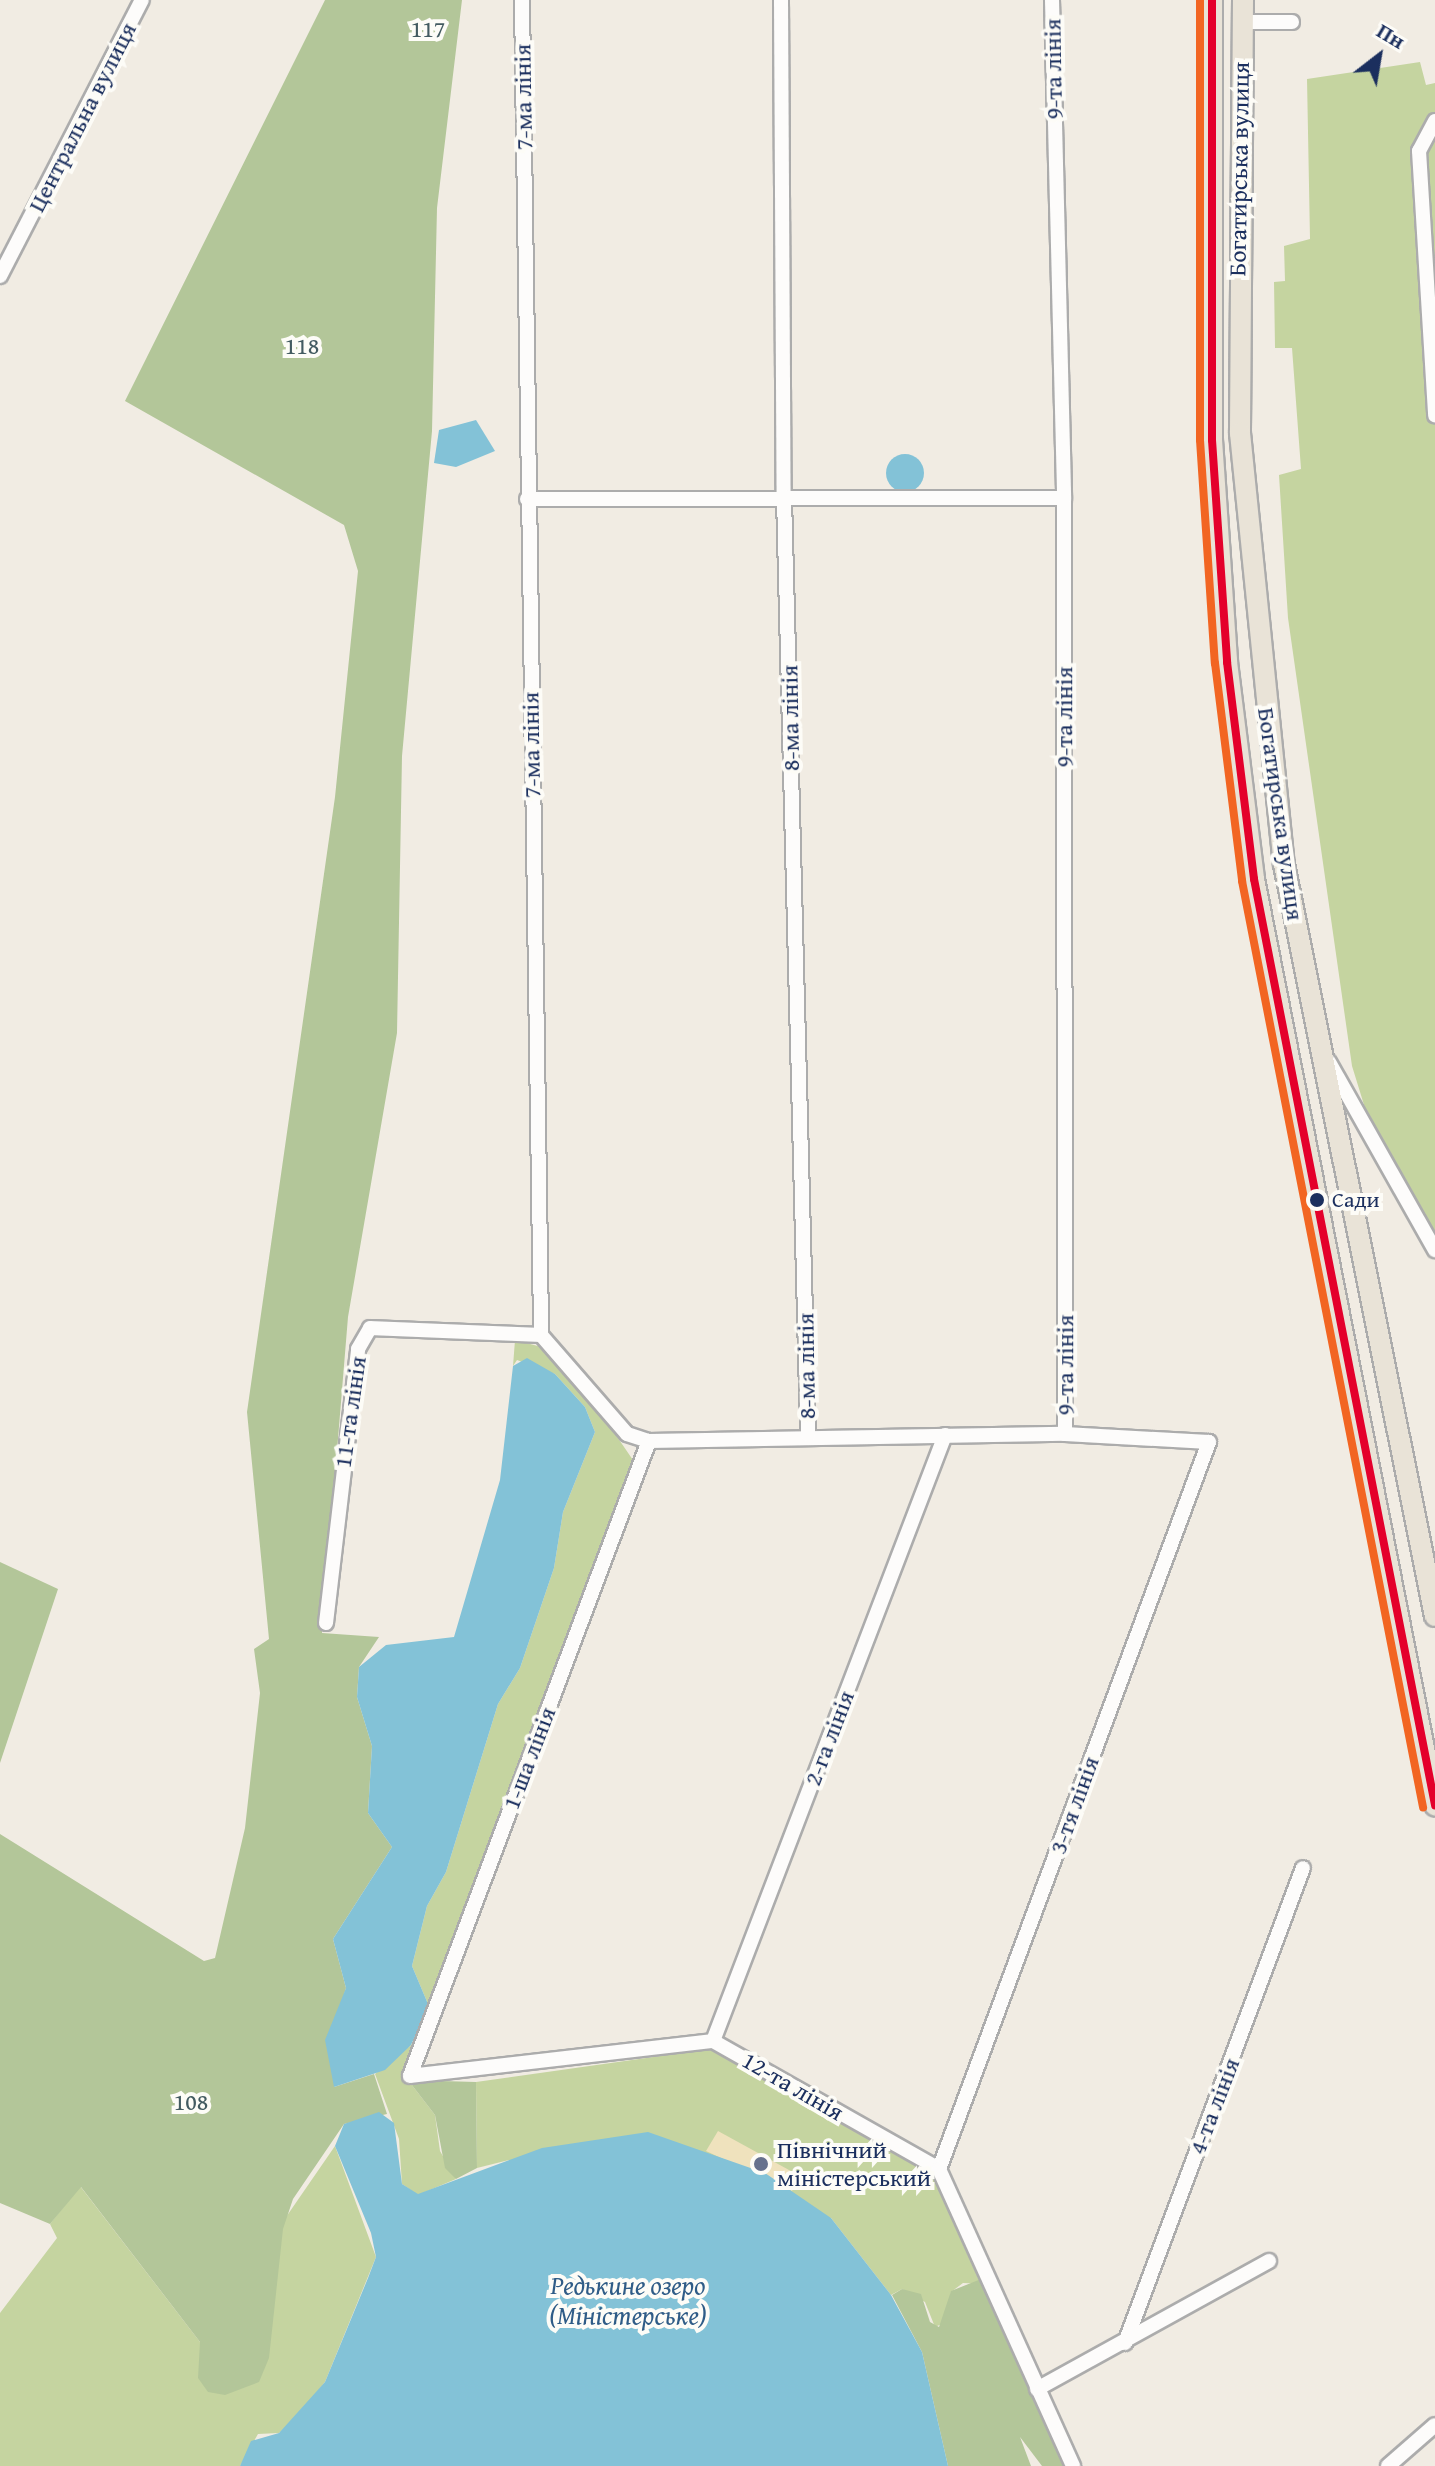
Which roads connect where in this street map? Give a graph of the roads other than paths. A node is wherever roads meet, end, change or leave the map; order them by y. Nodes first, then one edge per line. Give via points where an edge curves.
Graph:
1 (142, 0) edge
2 (522, 0) edge
3 (781, 0) edge
4 (1052, 0) edge
5 (1212, 0) edge
6 (1243, 0) edge
7 (1242, 22) junction
8 (1292, 22) dead end
9 (1435, 121) edge
10 (0, 276) edge
11 (1435, 416) edge
12 (784, 497) junction
13 (1064, 498) junction
14 (527, 499) junction
15 (1315, 1036) junction
16 (1435, 1250) edge
17 (541, 1335) junction
18 (1065, 1434) junction
19 (808, 1435) junction
20 (945, 1435) junction
21 (649, 1441) junction
22 (1435, 1616) edge
23 (326, 1623) dead end
24 (1435, 1805) edge
25 (1303, 1868) dead end
26 (713, 2041) junction
27 (410, 2076) joint
28 (939, 2169) junction
29 (1269, 2261) dead end
30 (1125, 2343) junction
31 (1037, 2389) junction
32 (1435, 2425) edge
33 (1073, 2466) edge
34 (1388, 2466) edge

1 - 10 street, Центральна вулиця
2 - 14 street, 7-ма лінія
3 - 12 street, 8-ма лінія
4 - 13 street, 9-та лінія
5 - 24 main road, Богатирська вулиця via 1212,440 1227,662 1254,879
6 - 7 main road, Богатирська вулиця
7 - 8 street
7 - 15 main road, Богатирська вулиця via 1240,433 1284,864
9 - 11 street via 1419,151
12 - 13 street
12 - 14 street
12 - 19 street, 8-ма лінія
13 - 18 street, 9-та лінія
14 - 17 street, 7-ма лінія
15 - 16 street
15 - 22 main road, Богатирська вулиця
17 - 21 street via 627,1434
17 - 23 street, 11-та лінія via 370,1328 358,1349
18 - 20 street
18 - 28 street, 3-тя лінія via 1209,1442
19 - 20 street
19 - 21 street
20 - 26 street, 2-га лінія
21 - 27 street, 1-ша лінія
25 - 30 street, 4-та лінія
26 - 27 street, 12-та лінія
26 - 28 street, 12-та лінія
28 - 31 street
29 - 30 street
30 - 31 street
31 - 33 street
32 - 34 street

